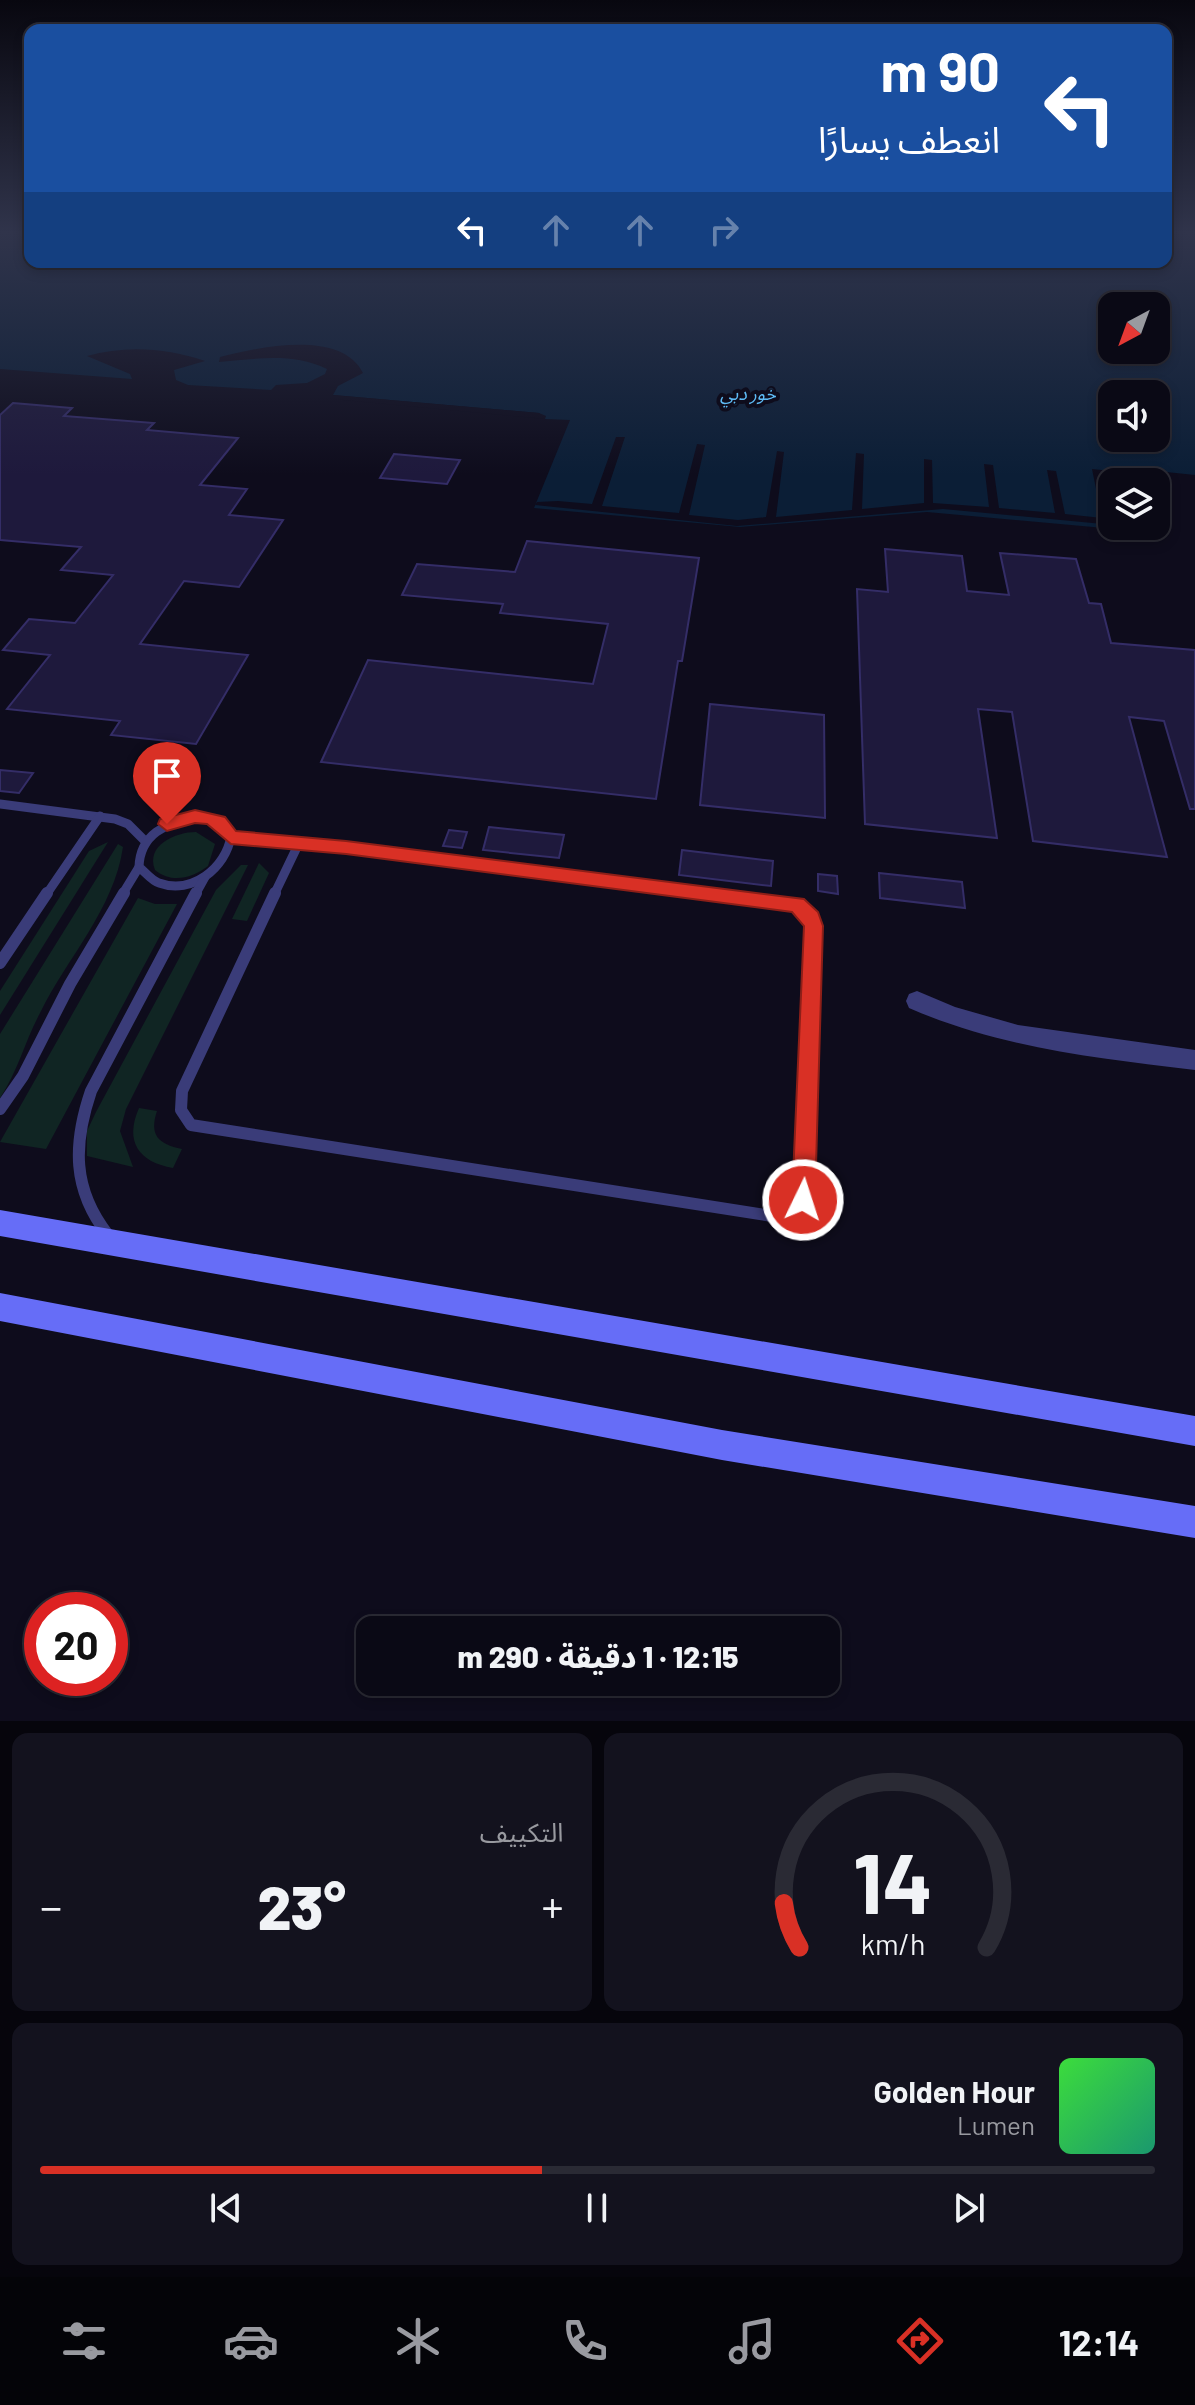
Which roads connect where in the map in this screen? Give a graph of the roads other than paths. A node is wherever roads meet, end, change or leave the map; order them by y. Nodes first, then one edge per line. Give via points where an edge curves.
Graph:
1 (0, 804) edge
2 (100, 816) junction
3 (231, 838) junction
4 (145, 841) junction
5 (298, 845) junction
6 (139, 867) junction
7 (205, 877) junction
8 (0, 963) edge
9 (917, 1001) dead end
10 (1195, 1060) edge
11 (0, 1109) edge
12 (0, 1223) edge
13 (115, 1242) junction
14 (0, 1307) edge
15 (0, 1320) edge
16 (80, 1321) junction
17 (1195, 1431) edge
18 (1195, 1522) edge

1 - 2 lane
2 - 4 lane via 128,824
2 - 8 lane
3 - 4 lane via 219,822 195,817 167,824
3 - 5 lane
3 - 7 lane via 229,855
4 - 6 lane
5 - 5 lane via 182,1091 182,1116 191,1125 772,1216 796,1210 803,1200 806,1173 813,926 806,910 772,901
6 - 7 lane via 165,885
6 - 11 lane
7 - 13 lane via 79,1123 79,1189 93,1218
9 - 10 street via 991,1031
12 - 13 main road
13 - 17 main road
14 - 16 main road
15 - 16 street
16 - 18 main road via 722,1445

